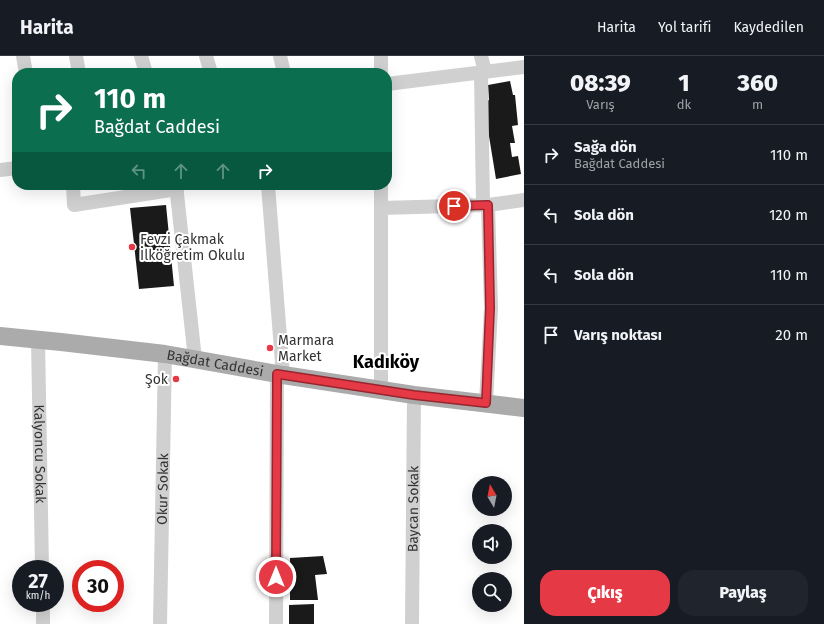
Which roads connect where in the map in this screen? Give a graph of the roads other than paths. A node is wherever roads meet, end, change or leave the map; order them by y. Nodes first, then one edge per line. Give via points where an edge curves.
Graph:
1 (23, 56) edge
2 (76, 56) edge
3 (141, 56) edge
4 (206, 56) edge
5 (280, 56) edge
6 (381, 56) edge
7 (481, 56) edge
8 (524, 67) edge
9 (25, 68) edge
10 (78, 68) edge
11 (145, 68) edge
12 (210, 68) edge
13 (283, 68) edge
14 (381, 68) edge
15 (483, 73) junction
16 (392, 83) edge
17 (12, 169) edge
18 (0, 170) edge
19 (73, 190) edge
20 (160, 190) edge
21 (177, 190) edge
22 (268, 190) edge
23 (381, 190) edge
24 (524, 200) edge
25 (486, 205) junction
26 (381, 208) junction
27 (0, 336) edge
28 (38, 339) junction
29 (165, 354) junction
30 (195, 359) junction
31 (280, 375) junction
32 (381, 390) junction
33 (414, 395) junction
34 (486, 403) junction
35 (524, 408) edge
36 (42, 560) edge
37 (43, 612) edge
38 (43, 624) edge
39 (160, 624) edge
40 (276, 624) edge
41 (412, 624) edge

1 - 9 street
2 - 10 street
3 - 11 street
4 - 12 street
5 - 13 street
6 - 14 street
7 - 15 street
8 - 15 street
15 - 16 street
15 - 25 street
17 - 18 street
19 - 20 street via 74,205
21 - 30 street
22 - 31 street
23 - 26 street
24 - 25 street
25 - 26 street
25 - 34 street via 490,308
26 - 32 street
27 - 28 main road, Bağdat Caddesi
28 - 29 main road, Bağdat Caddesi
28 - 36 street, Kalyoncu Sokak
29 - 30 main road, Bağdat Caddesi
29 - 39 street, Okur Sokak
30 - 31 main road, Bağdat Caddesi
31 - 32 main road, Bağdat Caddesi
31 - 40 street
32 - 33 main road, Bağdat Caddesi
33 - 34 main road, Bağdat Caddesi
33 - 41 street, Baycan Sokak
34 - 35 main road, Bağdat Caddesi
37 - 38 street

